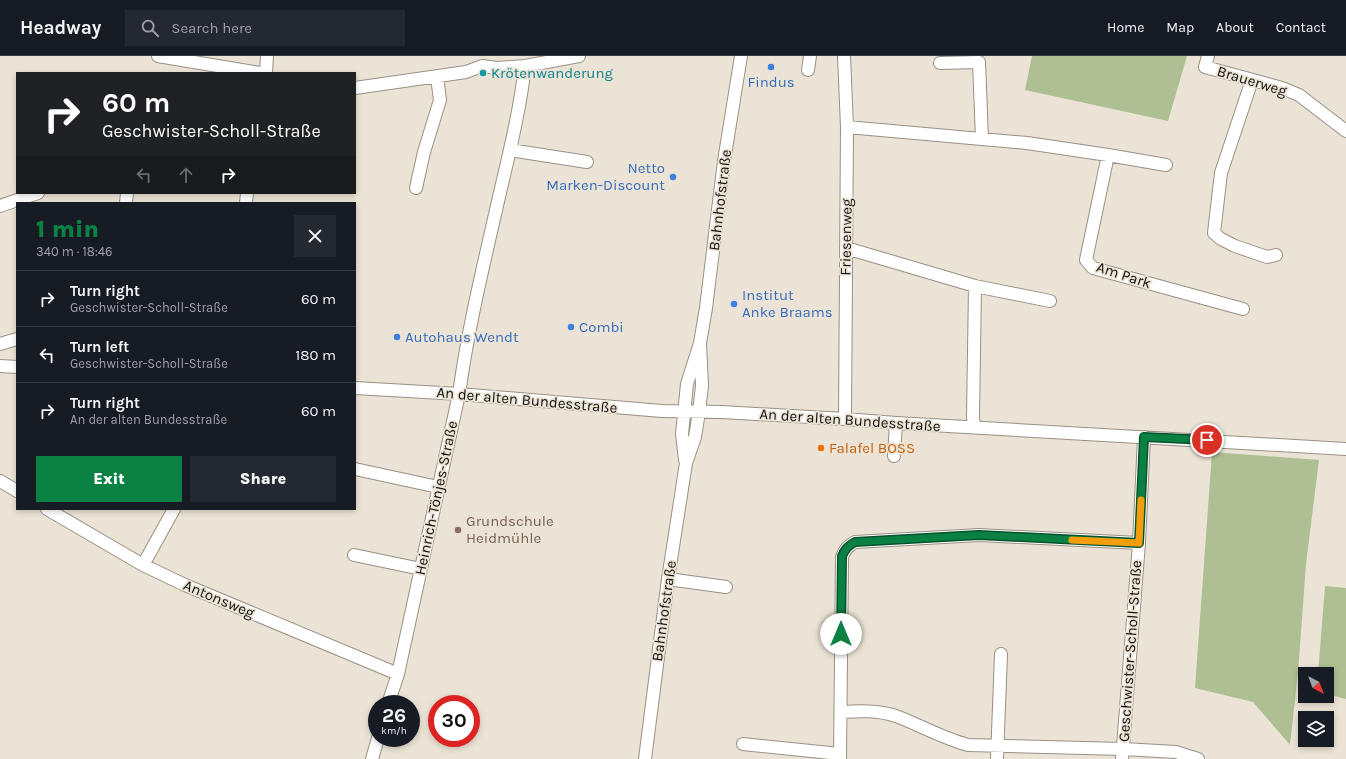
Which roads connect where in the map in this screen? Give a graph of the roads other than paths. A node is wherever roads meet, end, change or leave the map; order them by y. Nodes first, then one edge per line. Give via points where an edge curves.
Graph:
1 (158, 56) edge
2 (267, 56) edge
3 (579, 56) edge
4 (741, 56) edge
5 (810, 56) edge
6 (844, 56) edge
7 (1208, 56) edge
8 (979, 59) edge
9 (481, 61) edge
10 (940, 63) dead end
11 (525, 66) junction
12 (808, 70) dead end
13 (254, 72) edge
14 (266, 72) edge
15 (437, 77) junction
16 (1252, 80) junction
17 (356, 88) edge
18 (847, 128) junction
19 (1346, 131) edge
20 (982, 139) junction
21 (510, 150) junction
22 (1108, 155) junction
23 (587, 162) dead end
24 (1166, 165) dead end
25 (416, 188) dead end
26 (35, 194) edge
27 (0, 206) edge
28 (846, 248) junction
29 (1276, 255) dead end
30 (975, 286) junction
31 (1050, 301) dead end
32 (1243, 309) dead end
33 (16, 339) edge
34 (700, 343) junction
35 (0, 344) edge
36 (0, 366) edge
37 (16, 367) edge
38 (356, 388) edge
39 (459, 394) junction
40 (684, 412) junction
41 (699, 412) junction
42 (845, 419) junction
43 (896, 423) junction
44 (974, 428) junction
45 (1144, 437) junction
46 (1346, 449) edge
47 (894, 456) dead end
48 (686, 463) junction
49 (356, 469) edge
50 (0, 482) edge
51 (438, 487) junction
52 (16, 490) edge
53 (49, 510) edge
54 (173, 510) edge
55 (1139, 543) junction
56 (354, 555) dead end
57 (144, 565) junction
58 (421, 569) junction
59 (668, 579) junction
60 (726, 587) dead end
61 (1001, 654) dead end
62 (398, 674) junction
63 (391, 695) edge
64 (841, 712) junction
65 (743, 744) dead end
66 (997, 745) junction
67 (375, 747) edge
68 (1122, 754) edge
69 (840, 756) edge
70 (372, 759) edge
71 (645, 759) edge
72 (997, 759) edge
73 (1198, 759) edge

1 - 13 street
2 - 14 street
3 - 11 street
4 - 34 street, Bahnhofstraße
5 - 12 street
6 - 18 street, Friesenweg
7 - 16 street, Brauerweg via 1205,67
8 - 10 street
8 - 20 street
9 - 11 street via 497,68
9 - 15 street via 466,72
11 - 21 street, Heinrich-Tönjes-Straße
15 - 17 street
15 - 25 street via 440,100
16 - 19 street, Brauerweg via 1299,95
16 - 29 street via 1221,173 1214,233 1235,246 1267,257
18 - 20 street
18 - 28 street, Friesenweg
20 - 22 street
21 - 23 street
21 - 39 street, Heinrich-Tönjes-Straße via 476,294
22 - 24 street
22 - 32 street, Am Park via 1086,260 1093,268
26 - 27 street
28 - 30 street
28 - 42 street, Friesenweg
30 - 31 street
30 - 44 street
33 - 35 street
34 - 40 street, Bahnhofstraße via 687,384
34 - 41 street, Bahnhofstraße via 702,386
36 - 37 street
38 - 39 street, An der alten Bundesstraße
39 - 40 street, An der alten Bundesstraße
39 - 51 street, Heinrich-Tönjes-Straße
40 - 41 street, An der alten Bundesstraße
40 - 48 street, Bahnhofstraße via 682,434
41 - 42 street, An der alten Bundesstraße
41 - 48 street, Bahnhofstraße via 695,437
42 - 43 street, An der alten Bundesstraße
43 - 44 street, An der alten Bundesstraße
43 - 47 street
44 - 45 street, An der alten Bundesstraße
45 - 46 street, An der alten Bundesstraße
45 - 55 street, Geschwister-Scholl-Straße
48 - 59 street, Bahnhofstraße
49 - 51 street
50 - 52 street
51 - 58 street, Heinrich-Tönjes-Straße
53 - 57 street, Antonsweg
54 - 57 street
55 - 64 street, Geschwister-Scholl-Straße via 979,535 855,542 845,549 842,556
55 - 68 street, Geschwister-Scholl-Straße
56 - 58 street
57 - 62 street, Antonsweg via 192,588
58 - 62 street, Heinrich-Tönjes-Straße
59 - 60 street
59 - 71 street, Bahnhofstraße
61 - 66 street
62 - 63 street, Heinrich-Tönjes-Straße
64 - 66 street via 881,712 952,741 968,745
64 - 69 street
65 - 69 street
66 - 68 street
66 - 72 street
67 - 70 street
68 - 73 street via 1176,752

